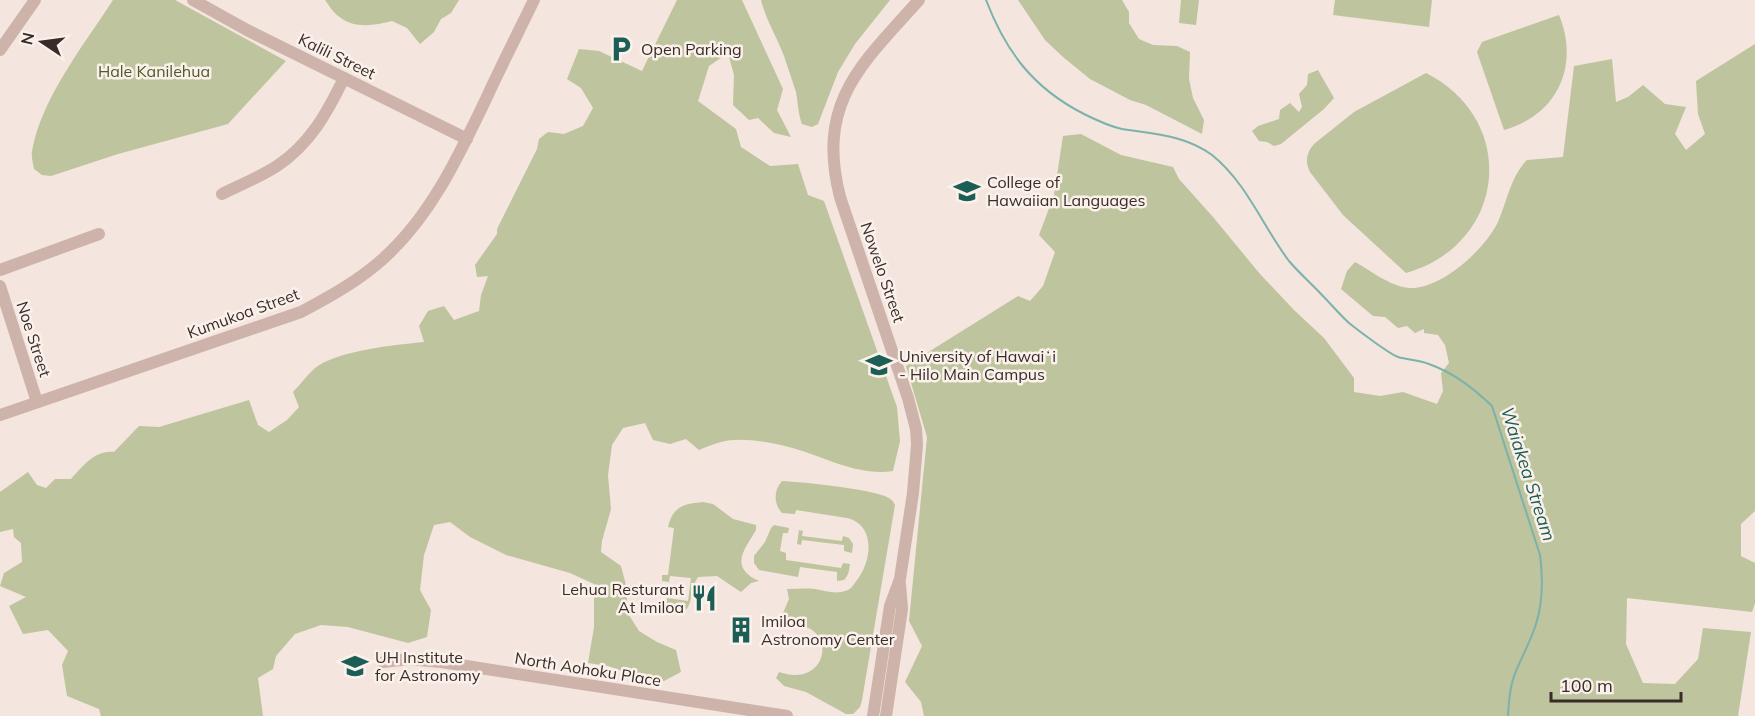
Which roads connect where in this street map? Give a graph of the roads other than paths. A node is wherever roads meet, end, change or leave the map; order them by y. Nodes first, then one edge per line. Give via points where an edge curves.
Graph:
1 (35, 0) edge
2 (193, 0) edge
3 (534, 0) edge
4 (919, 0) edge
5 (0, 50) edge
6 (344, 78) junction
7 (467, 139) junction
8 (222, 194) dead end
9 (99, 234) dead end
10 (0, 270) edge
11 (0, 286) edge
12 (37, 402) junction
13 (0, 415) edge
14 (900, 579) junction
15 (383, 662) dead end
16 (787, 716) edge
17 (873, 716) edge
18 (886, 716) edge

1 - 5 street
2 - 6 street, Kalili Street
3 - 7 street, Kumukoa Street
4 - 14 street, Nowelo Street via 862,64 845,94 832,144 840,197 916,429 913,493
6 - 7 street, Kalili Street
6 - 8 street via 311,136 276,167
7 - 12 street, Kumukoa Street via 418,220 386,256 346,288 302,312
9 - 10 street
11 - 12 street, Noe Street
12 - 13 street, Kumukoa Street
14 - 17 street, Nowelo Street via 890,606
14 - 18 street, Nowelo Street via 902,609
15 - 16 street, North Aohoku Place via 441,662

